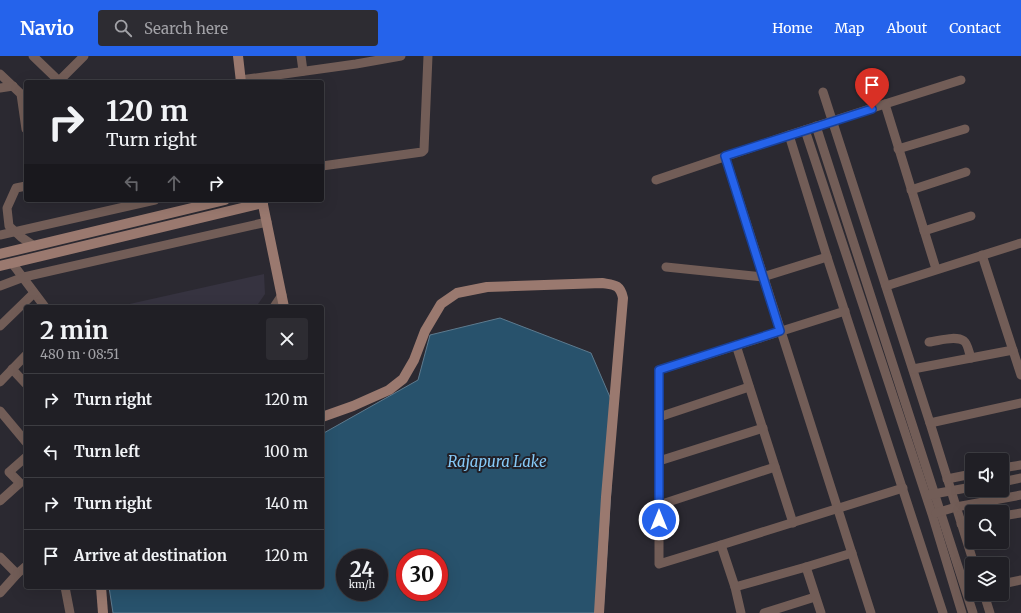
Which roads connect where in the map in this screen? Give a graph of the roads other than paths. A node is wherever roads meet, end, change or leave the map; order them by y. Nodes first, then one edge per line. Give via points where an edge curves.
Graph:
1 (84, 56) edge
2 (238, 56) edge
3 (301, 56) edge
4 (401, 56) edge
5 (428, 56) edge
6 (36, 57) edge
7 (356, 60) edge
8 (303, 71) junction
9 (0, 74) edge
10 (57, 80) edge
11 (61, 80) edge
12 (241, 80) edge
13 (247, 80) edge
14 (961, 80) dead end
15 (13, 86) junction
16 (0, 88) edge
17 (823, 92) dead end
18 (885, 104) junction
19 (24, 115) edge
20 (832, 121) junction
21 (816, 126) junction
22 (965, 129) dead end
23 (804, 130) junction
24 (789, 134) junction
25 (898, 149) junction
26 (725, 156) junction
27 (324, 166) edge
28 (966, 172) dead end
29 (656, 180) dead end
30 (24, 186) edge
31 (911, 190) junction
32 (146, 202) edge
33 (217, 202) edge
34 (258, 202) edge
35 (262, 202) edge
36 (971, 216) dead end
37 (267, 222) junction
38 (15, 231) junction
39 (924, 231) junction
40 (0, 235) edge
41 (1021, 242) edge
42 (34, 246) junction
43 (0, 254) edge
44 (982, 255) junction
45 (827, 257) junction
46 (12, 263) junction
47 (0, 266) edge
48 (666, 267) dead end
49 (936, 269) junction
50 (24, 277) junction
51 (763, 277) junction
52 (0, 286) edge
53 (886, 286) junction
54 (34, 293) junction
55 (282, 296) junction
56 (43, 305) edge
57 (275, 305) edge
58 (284, 305) edge
59 (845, 311) junction
60 (0, 326) edge
61 (780, 331) junction
62 (929, 342) dead end
63 (736, 345) junction
64 (1013, 350) junction
65 (24, 357) edge
66 (971, 358) junction
67 (12, 369) junction
68 (913, 369) junction
69 (1021, 375) edge
70 (0, 382) edge
71 (24, 382) edge
72 (749, 387) junction
73 (1021, 403) edge
74 (0, 411) edge
75 (324, 416) edge
76 (659, 417) junction
77 (930, 423) junction
78 (762, 428) junction
79 (24, 440) edge
80 (24, 459) edge
81 (659, 461) junction
82 (1021, 464) edge
83 (775, 467) junction
84 (1009, 467) edge
85 (965, 475) edge
86 (1021, 478) edge
87 (947, 479) junction
88 (1009, 481) edge
89 (23, 485) edge
90 (903, 488) junction
91 (965, 488) edge
92 (951, 491) junction
93 (930, 494) junction
94 (1021, 495) edge
95 (0, 501) edge
96 (659, 505) junction
97 (956, 507) junction
98 (838, 508) junction
99 (936, 513) junction
100 (1021, 513) edge
101 (1009, 515) edge
102 (793, 523) junction
103 (965, 523) edge
104 (961, 524) junction
105 (721, 545) junction
106 (852, 553) junction
107 (0, 557) edge
108 (972, 557) edge
109 (806, 567) junction
110 (24, 568) edge
111 (17, 574) junction
112 (1021, 580) edge
113 (1009, 583) edge
114 (735, 587) junction
115 (65, 589) edge
116 (101, 589) edge
117 (0, 593) edge
118 (816, 597) junction
119 (986, 601) edge
120 (70, 613) edge
121 (104, 613) edge
122 (599, 613) edge
123 (741, 613) edge
124 (764, 613) edge
125 (821, 613) edge
126 (871, 613) edge
127 (943, 613) edge
128 (962, 613) edge
129 (973, 613) edge
130 (990, 613) edge

1 - 11 street
2 - 12 street
3 - 8 street
4 - 7 street
5 - 27 street via 424,150
6 - 10 street
7 - 8 street
8 - 13 street
9 - 15 street
14 - 18 street
15 - 16 street
15 - 19 street via 21,94
17 - 20 street
18 - 20 street
18 - 25 street
20 - 21 street
20 - 53 street
21 - 23 street
21 - 93 street
22 - 25 street
23 - 24 street
23 - 93 street
24 - 26 street
24 - 45 street
25 - 31 street
26 - 29 street
26 - 51 street
28 - 31 street
30 - 38 street via 16,188 7,208 9,226
31 - 39 street
32 - 38 street
33 - 42 street
34 - 46 street
35 - 37 street
36 - 39 street
37 - 50 street
37 - 55 street
38 - 40 street
38 - 42 street
39 - 49 street
41 - 44 street
42 - 43 street
44 - 49 street
44 - 64 street
45 - 51 street
45 - 59 street
46 - 47 street
46 - 50 street
48 - 51 street
49 - 53 street
50 - 52 street
50 - 54 street
51 - 61 street
53 - 68 street
54 - 56 street
54 - 60 street
55 - 57 street
55 - 58 street
59 - 61 street
59 - 90 street
61 - 63 street
61 - 98 street
62 - 66 street via 955,338 963,340
63 - 72 street
63 - 76 street via 659,370
64 - 66 street
64 - 69 street
65 - 67 street
66 - 68 street
67 - 70 street
67 - 71 street
68 - 77 street
72 - 76 street
72 - 78 street
73 - 77 street
74 - 79 street
75 - 122 street via 389,390 403,379 414,360 425,331 441,304 457,293 487,287 602,283 616,285 621,290 623,298
76 - 81 street
77 - 87 street
78 - 81 street
78 - 83 street
80 - 89 street via 9,472
81 - 96 street
82 - 84 street
83 - 96 street
83 - 102 street
85 - 87 street
86 - 88 street
87 - 92 street
89 - 95 street
90 - 98 street
90 - 127 street
91 - 92 street
92 - 93 street
92 - 97 street
93 - 99 street
94 - 97 street
96 - 105 street via 659,564
97 - 99 street
97 - 104 street
98 - 102 street
98 - 106 street
99 - 128 street
99 - 129 street
100 - 101 street
102 - 105 street
103 - 104 street
104 - 108 street
105 - 114 street
106 - 109 street
106 - 126 street
107 - 111 street
109 - 114 street
109 - 118 street
110 - 111 street
111 - 117 street
112 - 113 street
114 - 123 street
115 - 120 street
116 - 121 street
118 - 124 street
118 - 125 street
119 - 130 street

